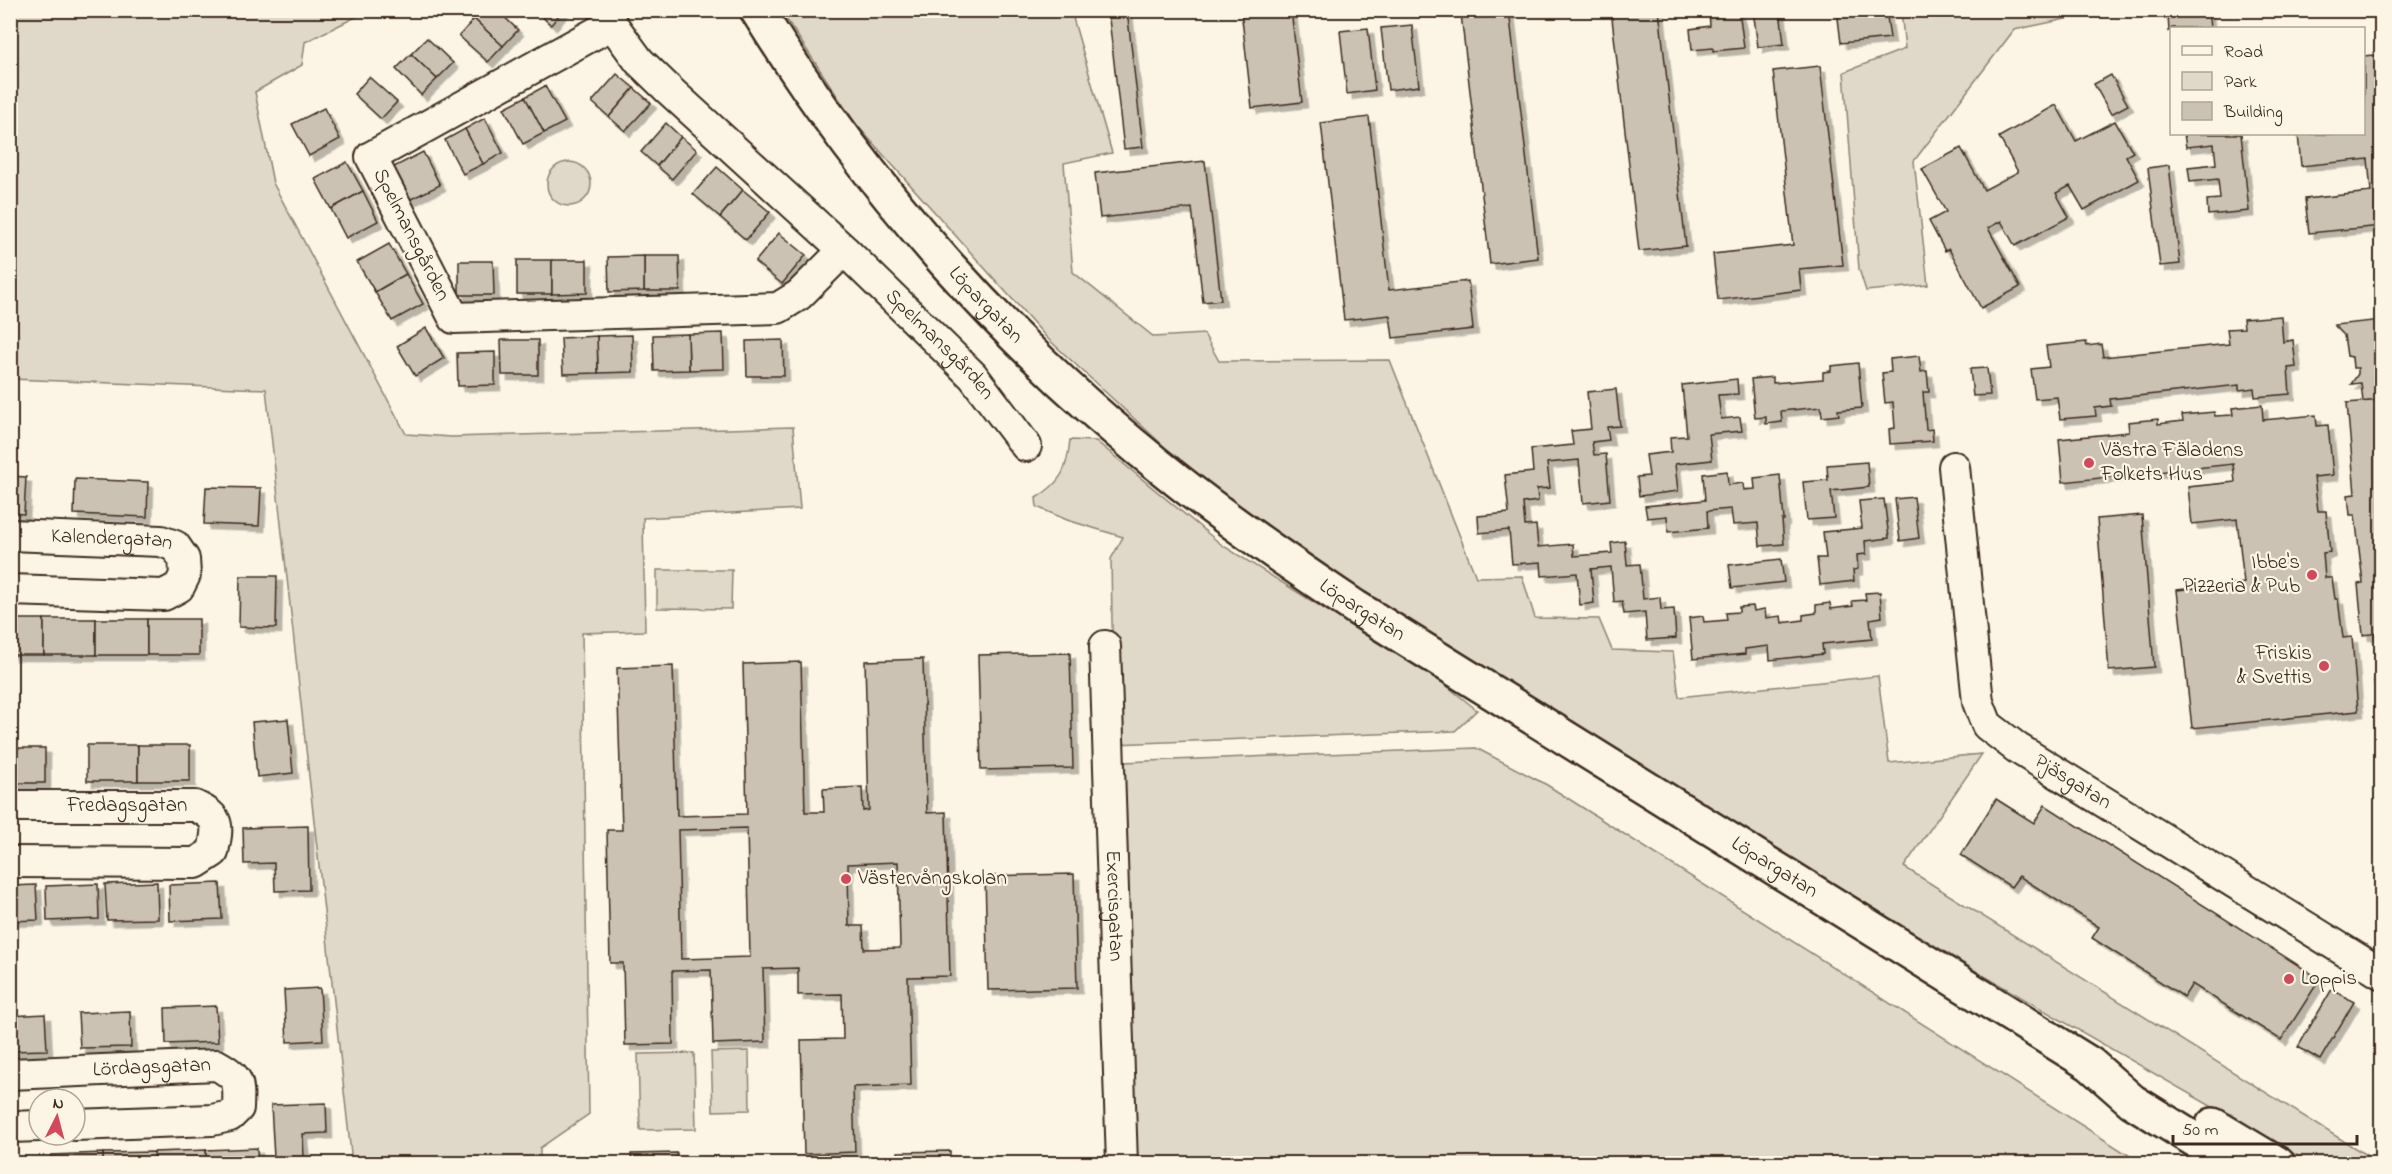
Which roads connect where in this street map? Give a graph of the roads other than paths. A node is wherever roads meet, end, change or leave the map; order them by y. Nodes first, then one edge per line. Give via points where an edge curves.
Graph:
1 (757, 10) edge
2 (616, 15) edge
3 (844, 250) junction
4 (1026, 446) dead end
5 (1954, 467) dead end
6 (10, 535) edge
7 (10, 590) edge
8 (1105, 646) dead end
9 (10, 806) edge
10 (10, 862) edge
11 (2382, 974) edge
12 (2090, 1064) junction
13 (10, 1074) edge
14 (87, 1125) edge
15 (27, 1127) edge
16 (10, 1128) edge
17 (1122, 1164) edge
18 (2234, 1164) edge
19 (2278, 1164) edge

1 - 12 street, Löpargatan via 863,164 950,267 1044,364 1176,480 1355,607
2 - 3 street, Spelmansgården via 639,61
2 - 3 street, Spelmansgården via 371,157 454,318 778,308 800,296
3 - 4 street, Spelmansgården via 973,376
5 - 11 street, Pjäsgatan via 1978,702 1986,725
6 - 7 street, Kalendergatan via 161,541 175,546 184,559 185,575 179,586 164,595
8 - 17 street, Exercisgatan
9 - 10 street, Fredagsgatan via 195,806 210,813 218,826 213,852 196,863
12 - 18 street, Löpargatan via 2132,1101
12 - 19 street, Löpargatan via 2144,1085
13 - 14 street, Lördagsgatan via 216,1065 231,1073 239,1084 238,1108 230,1116
15 - 16 street

